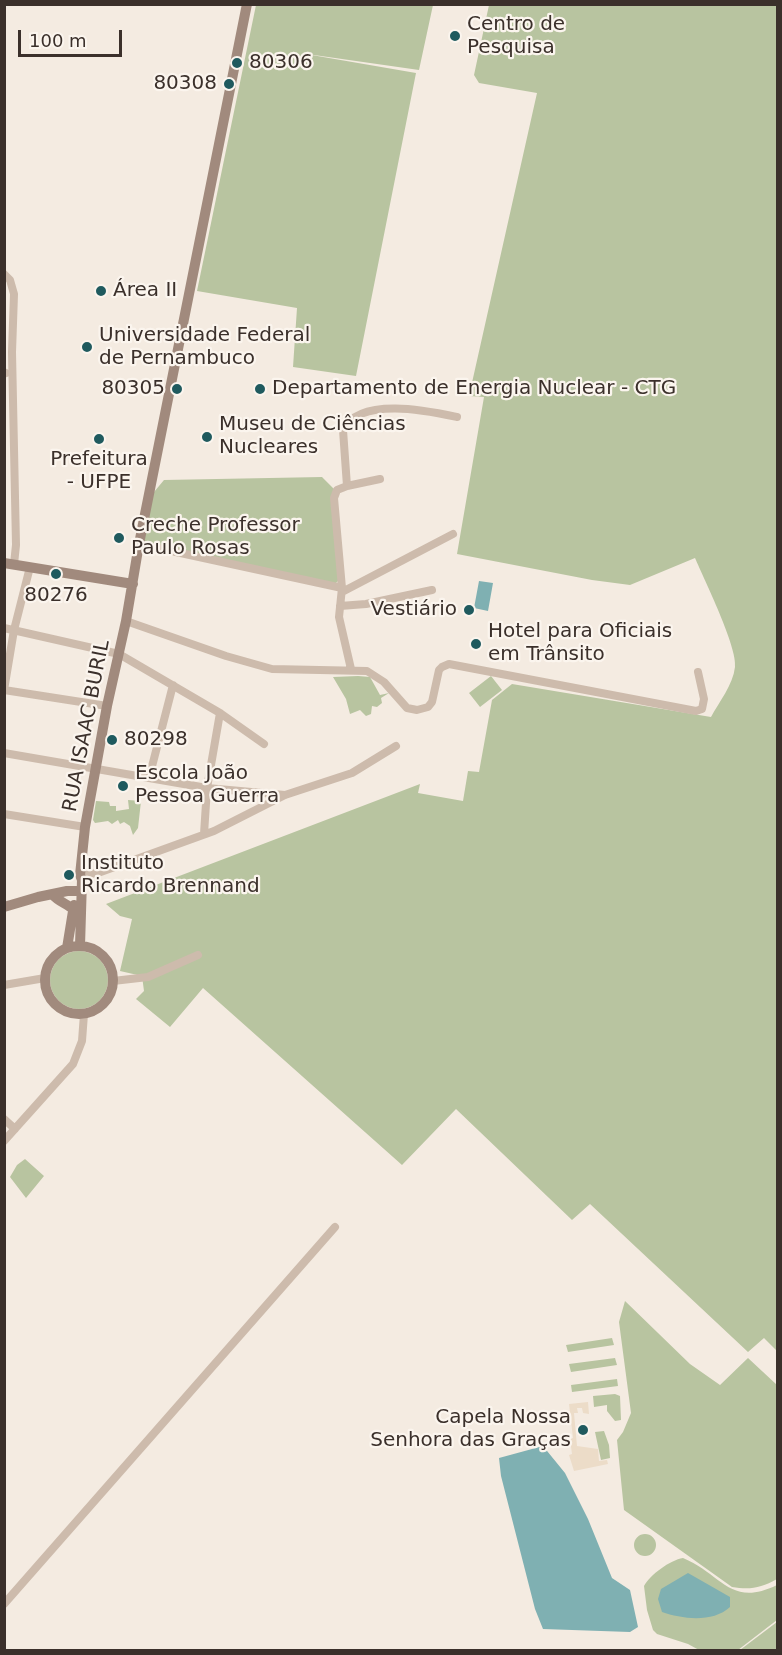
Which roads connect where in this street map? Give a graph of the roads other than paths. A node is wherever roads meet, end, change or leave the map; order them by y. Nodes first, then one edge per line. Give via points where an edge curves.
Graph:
1 (247, 4) edge
2 (4, 274) edge
3 (457, 417) dead end
4 (380, 479) dead end
5 (347, 486) junction
6 (453, 534) dead end
7 (139, 544) junction
8 (9, 564) edge
9 (30, 567) junction
10 (133, 584) junction
11 (342, 590) junction
12 (432, 590) dead end
13 (340, 606) junction
14 (126, 621) junction
15 (4, 628) edge
16 (14, 630) junction
17 (119, 654) junction
18 (351, 669) junction
19 (698, 672) dead end
20 (173, 685) junction
21 (4, 690) edge
22 (107, 706) junction
23 (220, 713) junction
24 (264, 744) dead end
25 (396, 746) dead end
26 (4, 753) edge
27 (95, 770) junction
28 (149, 778) junction
29 (207, 788) junction
30 (285, 795) junction
31 (4, 814) edge
32 (85, 827) junction
33 (204, 834) junction
34 (80, 875) junction
35 (79, 891) junction
36 (53, 895) junction
37 (4, 907) edge
38 (73, 909) junction
39 (80, 946) junction
40 (67, 948) junction
41 (198, 955) dead end
42 (45, 978) junction
43 (112, 981) junction
44 (4, 985) edge
45 (84, 1014) junction
46 (4, 1119) edge
47 (15, 1129) junction
48 (4, 1141) edge
49 (335, 1227) dead end
50 (4, 1604) edge

1 - 7 main road, RUA ISAAC BURIL
2 - 8 street via 14,294 16,545
3 - 5 street via 420,409 397,409 376,411 352,420 343,430
4 - 5 street
5 - 11 street via 337,490 334,498
6 - 11 street
7 - 10 main road, RUA ISAAC BURIL
7 - 11 street
8 - 9 main road
9 - 10 main road
9 - 16 street
10 - 14 main road, RUA ISAAC BURIL
11 - 13 street
12 - 13 street
13 - 18 street via 340,630
14 - 17 main road, RUA ISAAC BURIL
14 - 18 street via 272,669
15 - 16 street
16 - 17 street
16 - 21 street
17 - 20 street
17 - 22 main road, RUA ISAAC BURIL
18 - 19 street via 373,674 407,708 417,710 432,702 439,670 449,664 696,711 704,703
20 - 23 street
20 - 28 street
21 - 22 street
22 - 27 main road, RUA ISAAC BURIL
23 - 24 street
23 - 29 street
25 - 30 street via 352,774
26 - 27 street
27 - 28 street
27 - 32 main road, RUA ISAAC BURIL
28 - 29 street
29 - 30 street
29 - 33 street
30 - 33 street
31 - 32 street
32 - 34 main road, RUA ISAAC BURIL
33 - 34 street via 98,873
34 - 35 main road, RUA ISAAC BURIL
35 - 36 main road
35 - 38 main road, RUA ISAAC BURIL
35 - 39 main road, RUA ISAAC BURIL
36 - 37 main road
36 - 38 main road
38 - 40 main road, RUA ISAAC BURIL
39 - 40 main road
39 - 43 main road via 104,957
40 - 42 main road via 51,960
41 - 43 street via 148,977
42 - 44 street
42 - 45 main road via 50,998 58,1007
43 - 45 main road via 102,1005
45 - 47 street via 82,1041 73,1064
46 - 47 street
47 - 48 street
49 - 50 street

